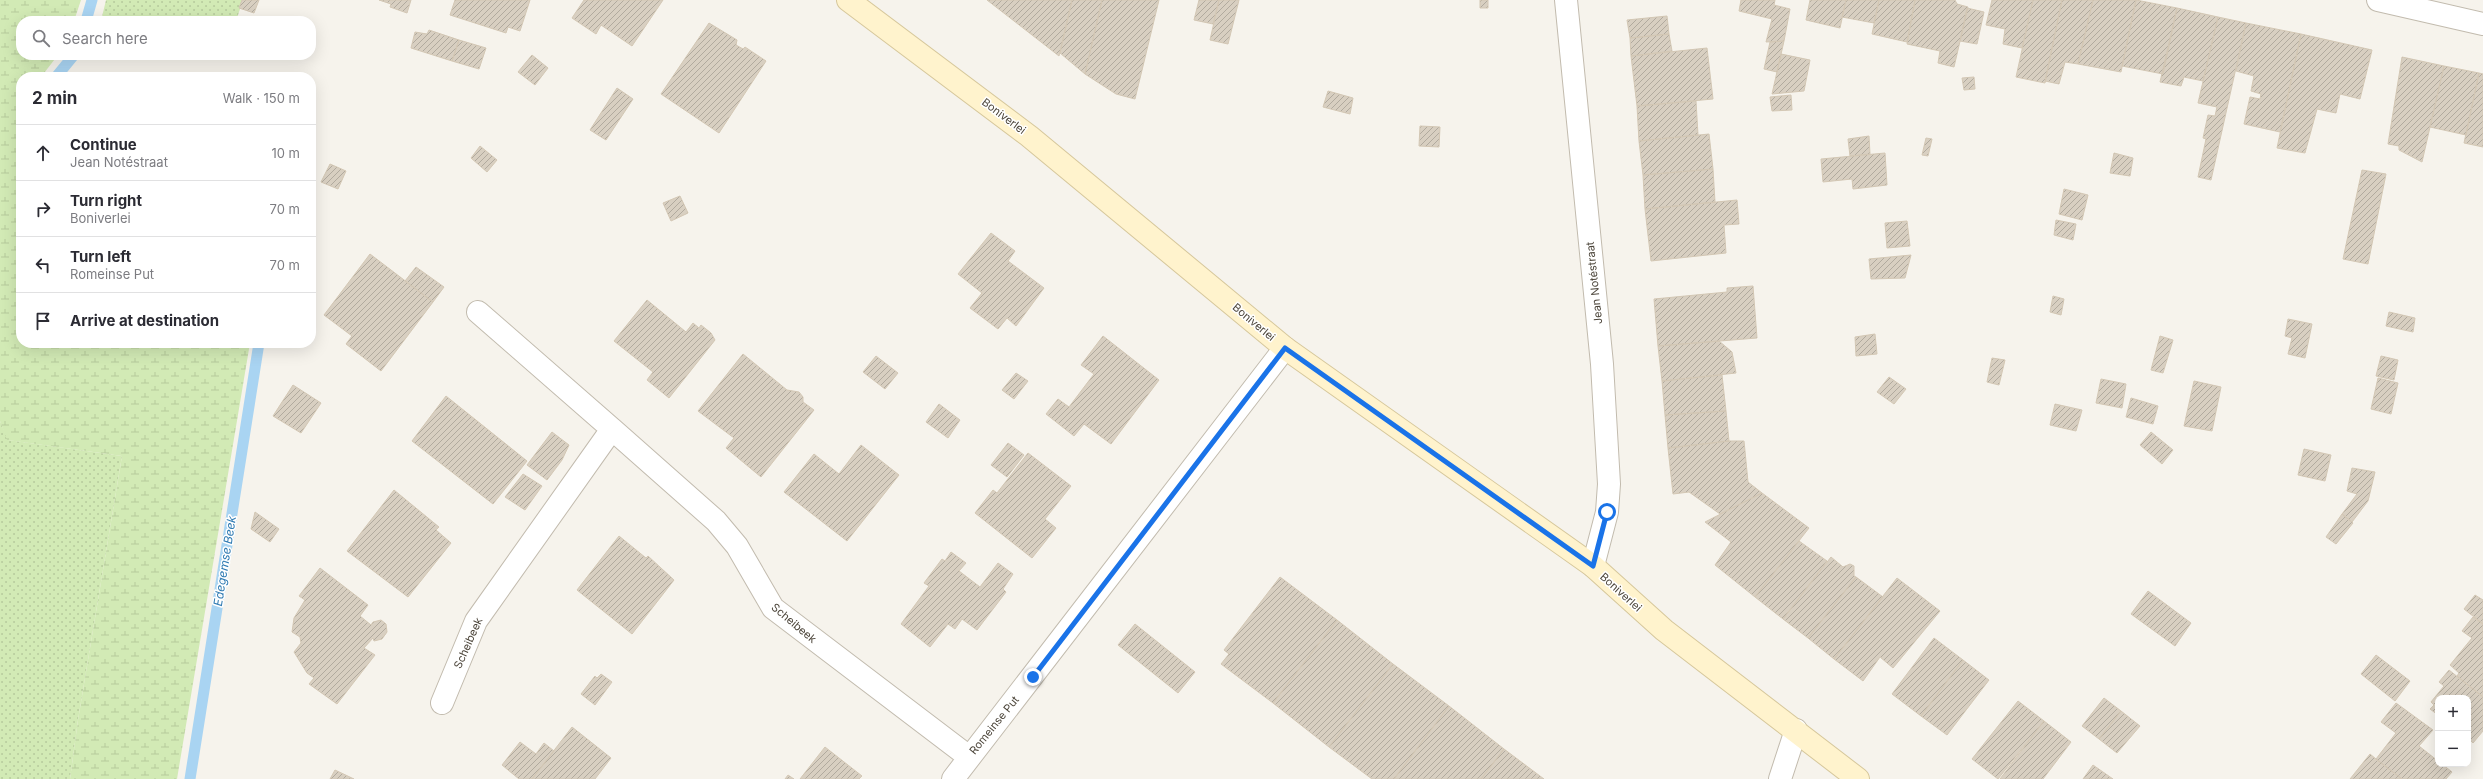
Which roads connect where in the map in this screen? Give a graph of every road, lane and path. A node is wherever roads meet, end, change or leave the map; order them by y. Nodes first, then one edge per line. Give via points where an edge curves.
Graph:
1 (848, 0) edge
2 (1566, 0) edge
3 (2378, 0) edge
4 (2483, 24) edge
5 (478, 312) dead end
6 (1285, 348) junction
7 (612, 429) junction
8 (1593, 566) junction
9 (442, 703) dead end
10 (1796, 730) junction
11 (969, 757) junction
12 (953, 779) edge
13 (1780, 779) edge
14 (1858, 779) edge

1 - 6 main road, Boniverlei via 1029,136
2 - 8 street, Jean Notéstraat via 1602,364 1609,484 1607,512
3 - 4 street
5 - 7 street, Scheibeek
6 - 8 main road, Boniverlei
6 - 11 street, Romeinse Put
7 - 9 street, Scheibeek via 476,621
7 - 11 street, Scheibeek via 716,521 737,546 773,608
8 - 10 main road, Boniverlei via 1664,630
10 - 13 street
10 - 14 main road, Boniverlei
11 - 12 street, Romeinse Put

